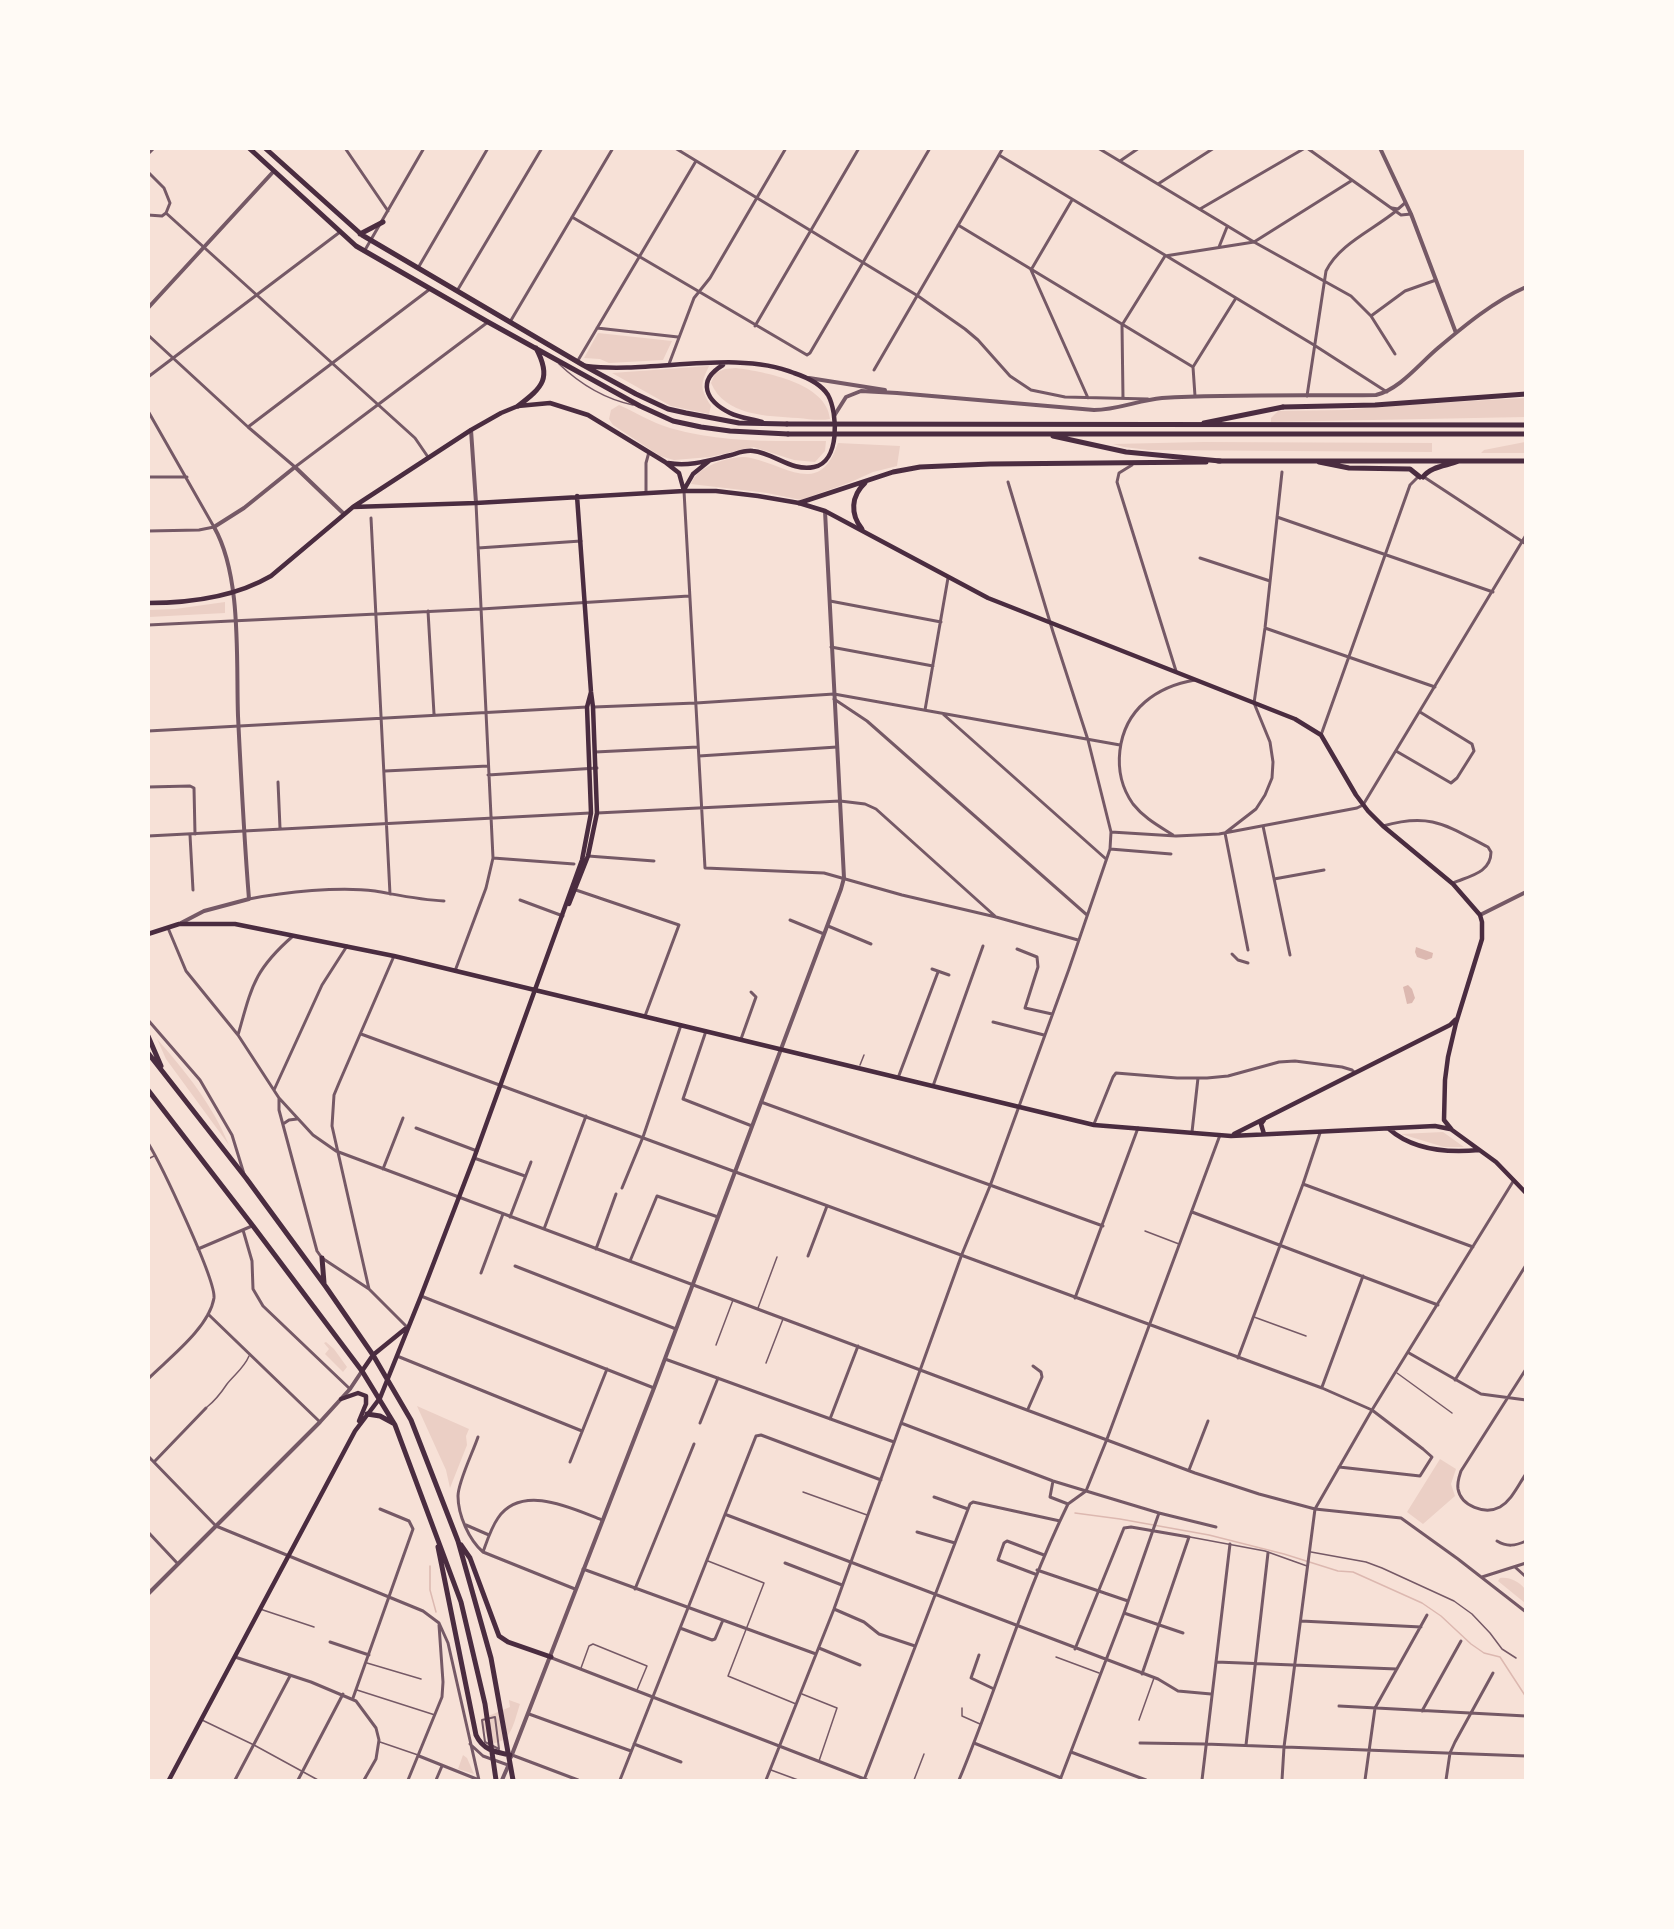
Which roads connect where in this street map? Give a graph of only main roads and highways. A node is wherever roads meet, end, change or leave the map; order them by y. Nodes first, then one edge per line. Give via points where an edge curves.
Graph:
1 (249, 148) edge
2 (265, 148) edge
3 (382, 222) road end
4 (360, 234) junction
5 (535, 347) junction
6 (725, 363) junction
7 (580, 364) junction
8 (1526, 394) edge
9 (518, 406) junction
10 (769, 424) junction
11 (1196, 425) junction
12 (1526, 425) edge
13 (1045, 434) junction
14 (1526, 434) edge
15 (710, 460) junction
16 (1311, 460) junction
17 (1460, 460) junction
18 (1220, 461) junction
19 (1526, 461) edge
20 (665, 462) junction
21 (871, 480) junction
22 (684, 491) junction
23 (577, 495) junction
24 (799, 503) junction
25 (353, 507) junction
26 (862, 529) junction
27 (148, 603) edge
28 (594, 813) junction
29 (573, 889) junction
30 (148, 934) edge
31 (535, 991) junction
32 (1459, 1014) junction
33 (1450, 1026) junction
34 (148, 1035) edge
35 (1452, 1037) junction
36 (148, 1053) edge
37 (164, 1073) junction
38 (148, 1090) edge
39 (1444, 1119) junction
40 (1264, 1120) junction
41 (1435, 1126) junction
42 (1389, 1129) junction
43 (1452, 1130) junction
44 (1264, 1134) junction
45 (1232, 1136) junction
46 (1479, 1150) junction
47 (1526, 1193) edge
48 (322, 1258) road end
49 (326, 1287) junction
50 (407, 1327) junction
51 (373, 1355) junction
52 (362, 1371) junction
53 (388, 1380) junction
54 (380, 1398) junction
55 (341, 1399) road end
56 (367, 1414) junction
57 (395, 1425) junction
58 (355, 1431) junction
59 (437, 1536) junction
60 (458, 1541) junction
61 (550, 1657) road end
62 (512, 1755) road end
63 (169, 1780) edge
64 (496, 1780) edge
65 (513, 1780) edge

1 - 5 highway via 364,252
2 - 4 highway
3 - 4 highway
4 - 7 highway
5 - 9 highway via 543,361 544,380
5 - 13 highway via 640,406 673,421 701,427 788,434
6 - 7 main road via 620,368
6 - 10 main road via 710,376 706,386 709,396 732,414
6 - 15 main road via 770,365 818,385 828,395 834,417 833,448 822,464 815,467 795,466 751,451
7 - 10 highway via 668,409 739,423
8 - 11 highway via 1283,407
9 - 20 main road via 550,403 571,408 602,422
9 - 25 main road via 471,430
10 - 11 highway
11 - 12 highway
13 - 14 highway
13 - 18 highway via 1126,452
15 - 20 main road via 688,465
15 - 22 main road via 693,474
16 - 17 highway
16 - 17 highway via 1348,468 1410,469 1422,477 1430,469
16 - 18 highway
17 - 19 highway
18 - 21 highway via 933,465
20 - 22 main road via 681,476
21 - 24 highway
21 - 26 highway via 857,492 853,505
22 - 23 main road
22 - 24 main road via 716,490
23 - 25 main road
23 - 28 main road via 591,693
24 - 26 main road
25 - 27 main road via 256,585 232,593
26 - 32 main road via 988,598 1295,718 1321,735 1363,805 1453,884 1480,915 1482,939
28 - 29 main road
28 - 29 main road via 588,856
29 - 31 main road
30 - 31 main road via 179,924 235,924 394,956
31 - 45 main road via 1094,1125
31 - 50 main road via 460,1198
32 - 33 main road
32 - 35 main road
33 - 35 main road
33 - 40 main road
34 - 37 highway
35 - 39 main road
36 - 37 highway
37 - 49 highway
38 - 52 highway
39 - 41 main road
39 - 43 main road
40 - 44 main road
40 - 45 main road
41 - 42 main road
41 - 43 main road
42 - 44 main road
42 - 46 main road via 1406,1141 1436,1150
43 - 46 main road
44 - 45 main road
46 - 47 main road
48 - 49 highway
49 - 51 highway
50 - 51 main road
50 - 53 main road
51 - 52 main road
51 - 53 highway
52 - 54 highway
53 - 54 main road
53 - 60 highway via 417,1432
54 - 56 main road
54 - 57 highway
55 - 58 main road via 358,1393 366,1396
56 - 57 highway
56 - 58 main road
57 - 59 highway
58 - 63 main road
59 - 62 highway via 478,1741 486,1749
59 - 64 highway via 461,1602 485,1704
60 - 61 highway via 470,1558 499,1636
60 - 65 highway via 491,1658

